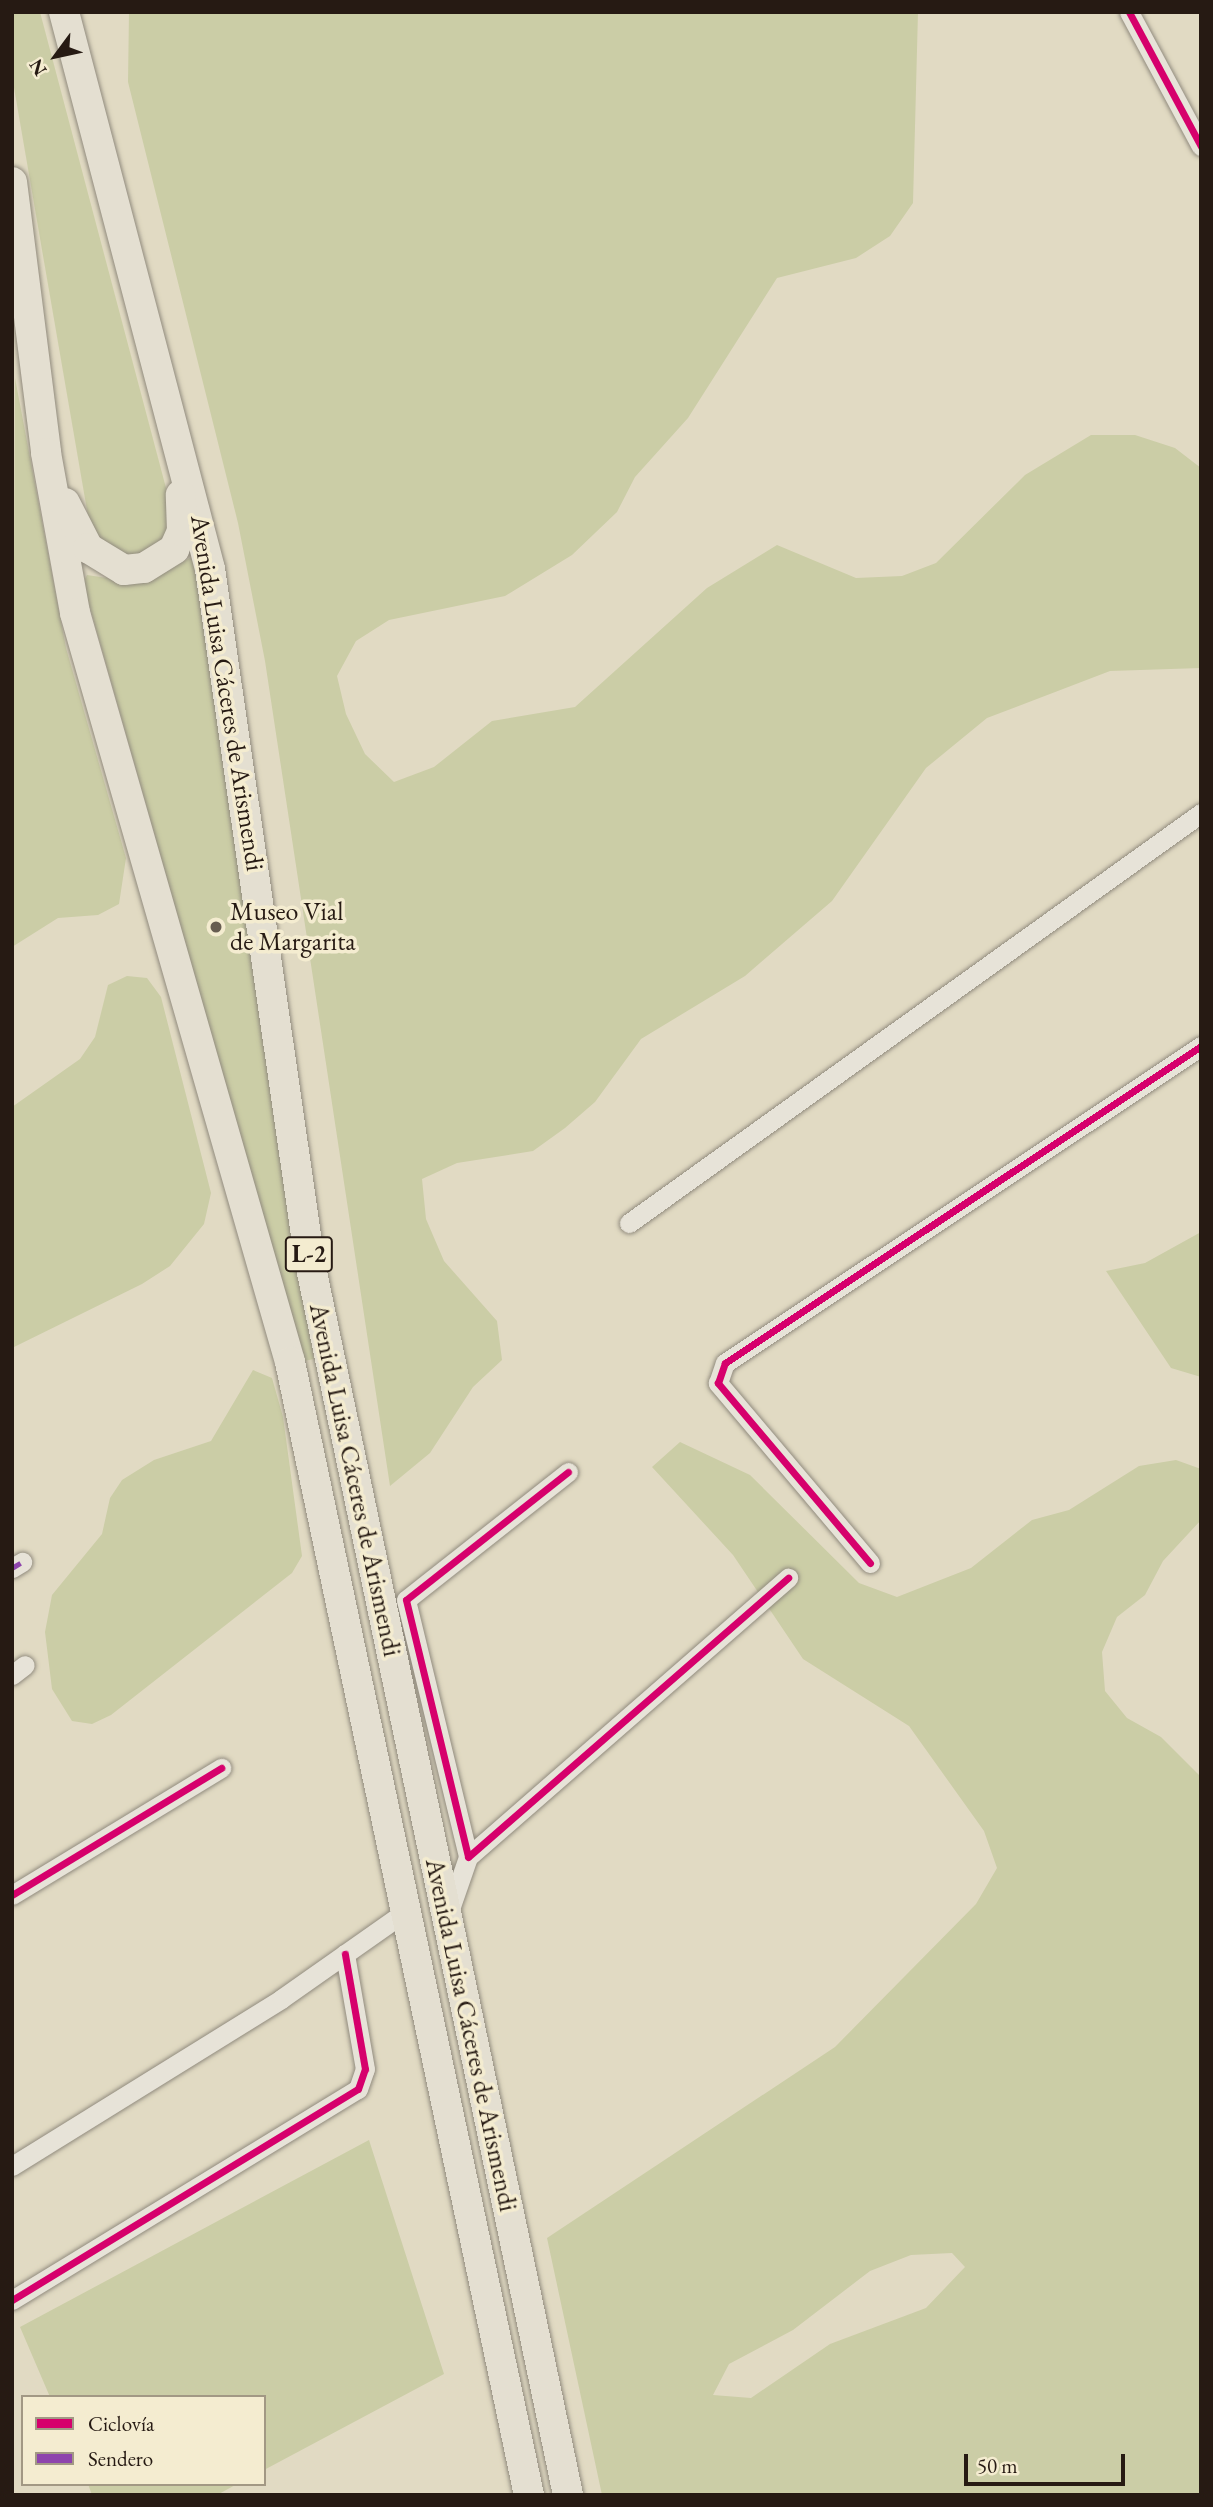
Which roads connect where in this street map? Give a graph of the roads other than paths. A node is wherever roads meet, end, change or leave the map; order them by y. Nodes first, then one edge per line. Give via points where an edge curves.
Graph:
1 (64, 12) edge
2 (87, 12) edge
3 (1129, 12) edge
4 (78, 78) junction
5 (1201, 146) edge
6 (14, 196) edge
7 (171, 415) junction
8 (46, 453) junction
9 (1201, 813) edge
10 (1201, 1046) edge
11 (629, 1223) dead end
12 (568, 1472) dead end
13 (870, 1563) dead end
14 (788, 1578) dead end
15 (221, 1768) dead end
16 (468, 1857) junction
17 (12, 1895) edge
18 (406, 1911) junction
19 (447, 1923) junction
20 (345, 1954) junction
21 (12, 2166) edge
22 (12, 2300) edge
23 (529, 2495) edge
24 (568, 2495) edge

1 - 4 main road, Avenida Luisa Cáceres de Arismendi / L-2
2 - 4 main road
3 - 5 street
4 - 7 main road, Avenida Luisa Cáceres de Arismendi / L-2
6 - 8 main road, Avenida Luisa Cáceres de Arismendi / L-2
7 - 8 main road via 182,531 174,549 144,568 104,564 88,548
7 - 19 main road, Avenida Luisa Cáceres de Arismendi / L-2 via 228,667 310,1264
8 - 18 main road, Avenida Luisa Cáceres de Arismendi / L-2 via 85,652 290,1362
9 - 11 street
10 - 13 street via 724,1363 718,1383
12 - 16 street via 406,1600
14 - 16 street
15 - 17 street
16 - 19 street
18 - 20 street
18 - 23 main road, Avenida Luisa Cáceres de Arismendi / L-2
19 - 24 main road, Avenida Luisa Cáceres de Arismendi / L-2
20 - 21 street
20 - 22 street via 365,2069 358,2089

